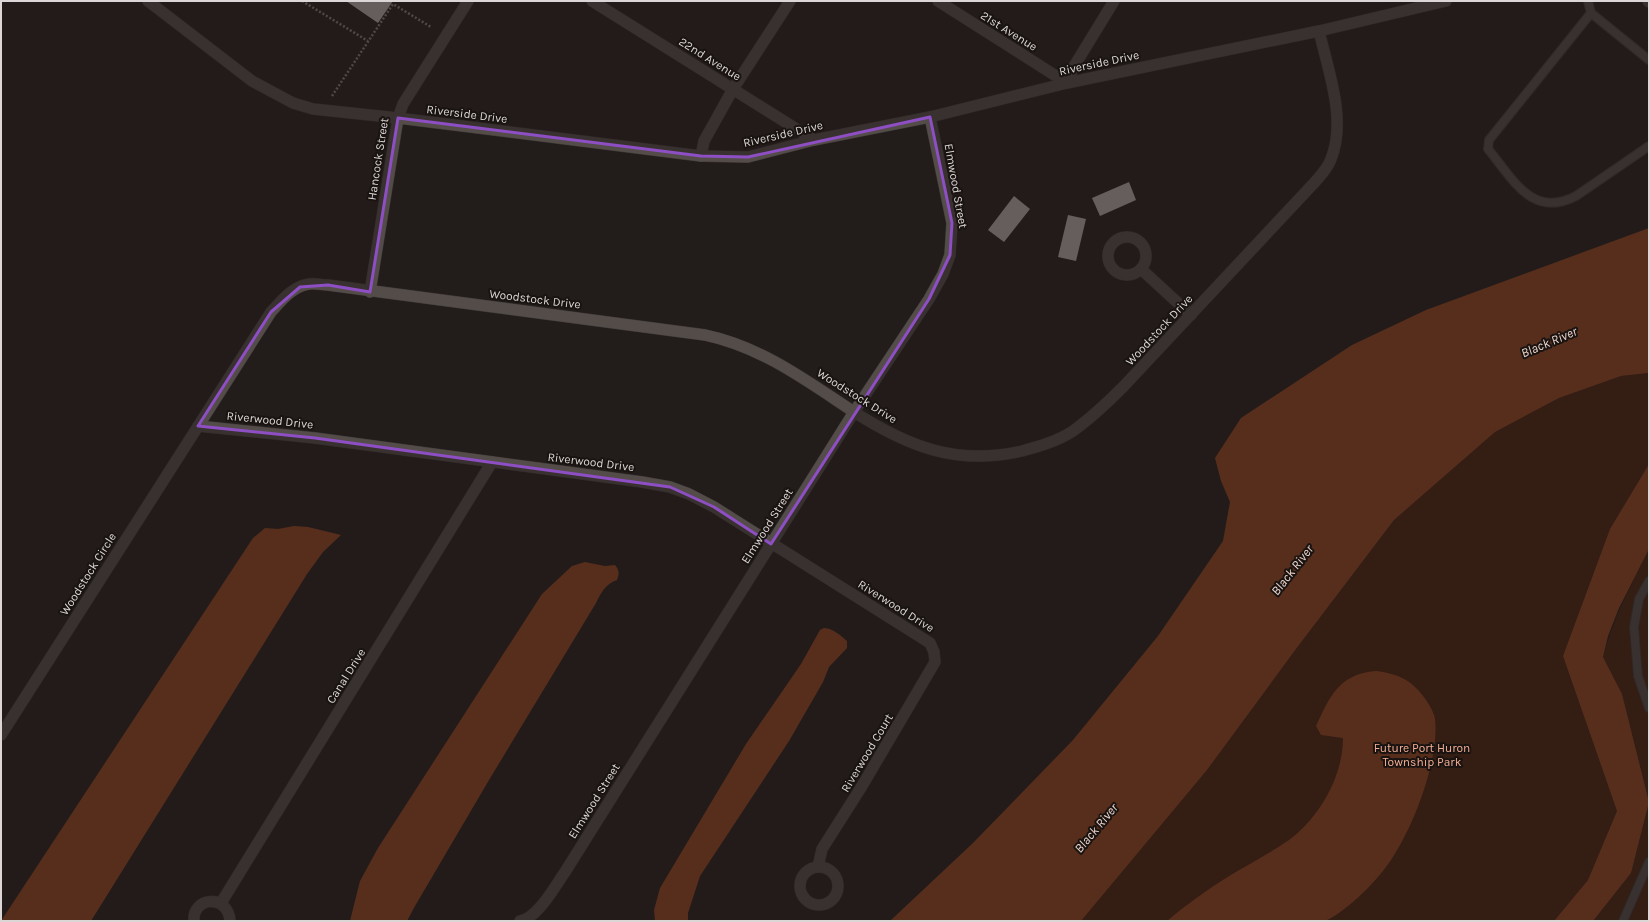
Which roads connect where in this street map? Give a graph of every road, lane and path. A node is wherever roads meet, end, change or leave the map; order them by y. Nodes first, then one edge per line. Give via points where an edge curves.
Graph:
1 (302, 1) edge
2 (468, 1) edge
3 (592, 1) edge
4 (790, 1) edge
5 (938, 1) edge
6 (1114, 1) edge
7 (1446, 1) edge
8 (1588, 1) edge
9 (153, 3) edge
10 (1591, 13) junction
11 (431, 27) dead end
12 (1319, 31) junction
13 (368, 41) junction
14 (1649, 60) edge
15 (1067, 83) junction
16 (733, 89) junction
17 (332, 96) dead end
18 (930, 117) junction
19 (398, 118) junction
20 (814, 140) junction
21 (1649, 146) edge
22 (701, 156) junction
23 (1141, 269) dead end
24 (370, 292) junction
25 (1191, 315) junction
26 (854, 412) junction
27 (198, 426) junction
28 (492, 462) junction
29 (771, 544) junction
30 (1649, 581) edge
31 (934, 652) joint
32 (1649, 708) edge
33 (1, 735) edge
34 (1649, 862) edge
35 (818, 867) dead end
36 (221, 903) junction
37 (194, 921) edge
38 (230, 921) edge
39 (520, 921) edge
40 (1623, 921) edge

1 - 13 path
2 - 19 street, Hancock Street via 403,104
3 - 16 street, 22nd Avenue
4 - 16 street
5 - 15 street, 21st Avenue
6 - 15 street via 1073,68
7 - 12 street, Riverside Drive
8 - 10 lane
9 - 19 street, Riverside Drive via 252,81 293,103 313,109
10 - 14 lane
10 - 21 lane via 1489,140 1488,149 1525,194 1542,203 1553,204 1565,202 1576,196
11 - 13 path via 393,4
12 - 15 street, Riverside Drive
12 - 25 street, Woodstock Drive via 1335,100 1338,125 1332,158 1315,182
13 - 17 path
15 - 18 street, Riverside Drive
16 - 20 street, 22nd Avenue
16 - 22 street via 704,141
18 - 20 street, Riverside Drive
18 - 26 street, Elmwood Street via 952,224 950,256 929,299
19 - 22 street, Riverside Drive
19 - 24 street, Hancock Street
20 - 22 street, Riverside Drive via 748,157
23 - 25 street
24 - 26 street, Woodstock Drive via 714,337 760,353 785,366
24 - 27 street, Woodstock Drive via 309,284 291,292 271,312
25 - 26 street, Woodstock Drive via 1095,414 1072,431 1037,447 989,456 951,455 914,445
26 - 29 street, Elmwood Street
27 - 28 street, Riverwood Drive via 315,438
27 - 33 street, Woodstock Circle
28 - 29 street, Riverwood Drive via 670,487 714,507
28 - 36 street, Canal Drive
29 - 31 street, Riverwood Drive via 930,643
29 - 39 street, Elmwood Street via 565,872 540,907 525,920
30 - 32 lane via 1639,599 1634,627 1638,676
31 - 35 street, Riverwood Court via 935,662 927,679 822,849
34 - 40 lane
36 - 37 street via 214,901 201,905 196,911
36 - 38 street via 226,908

